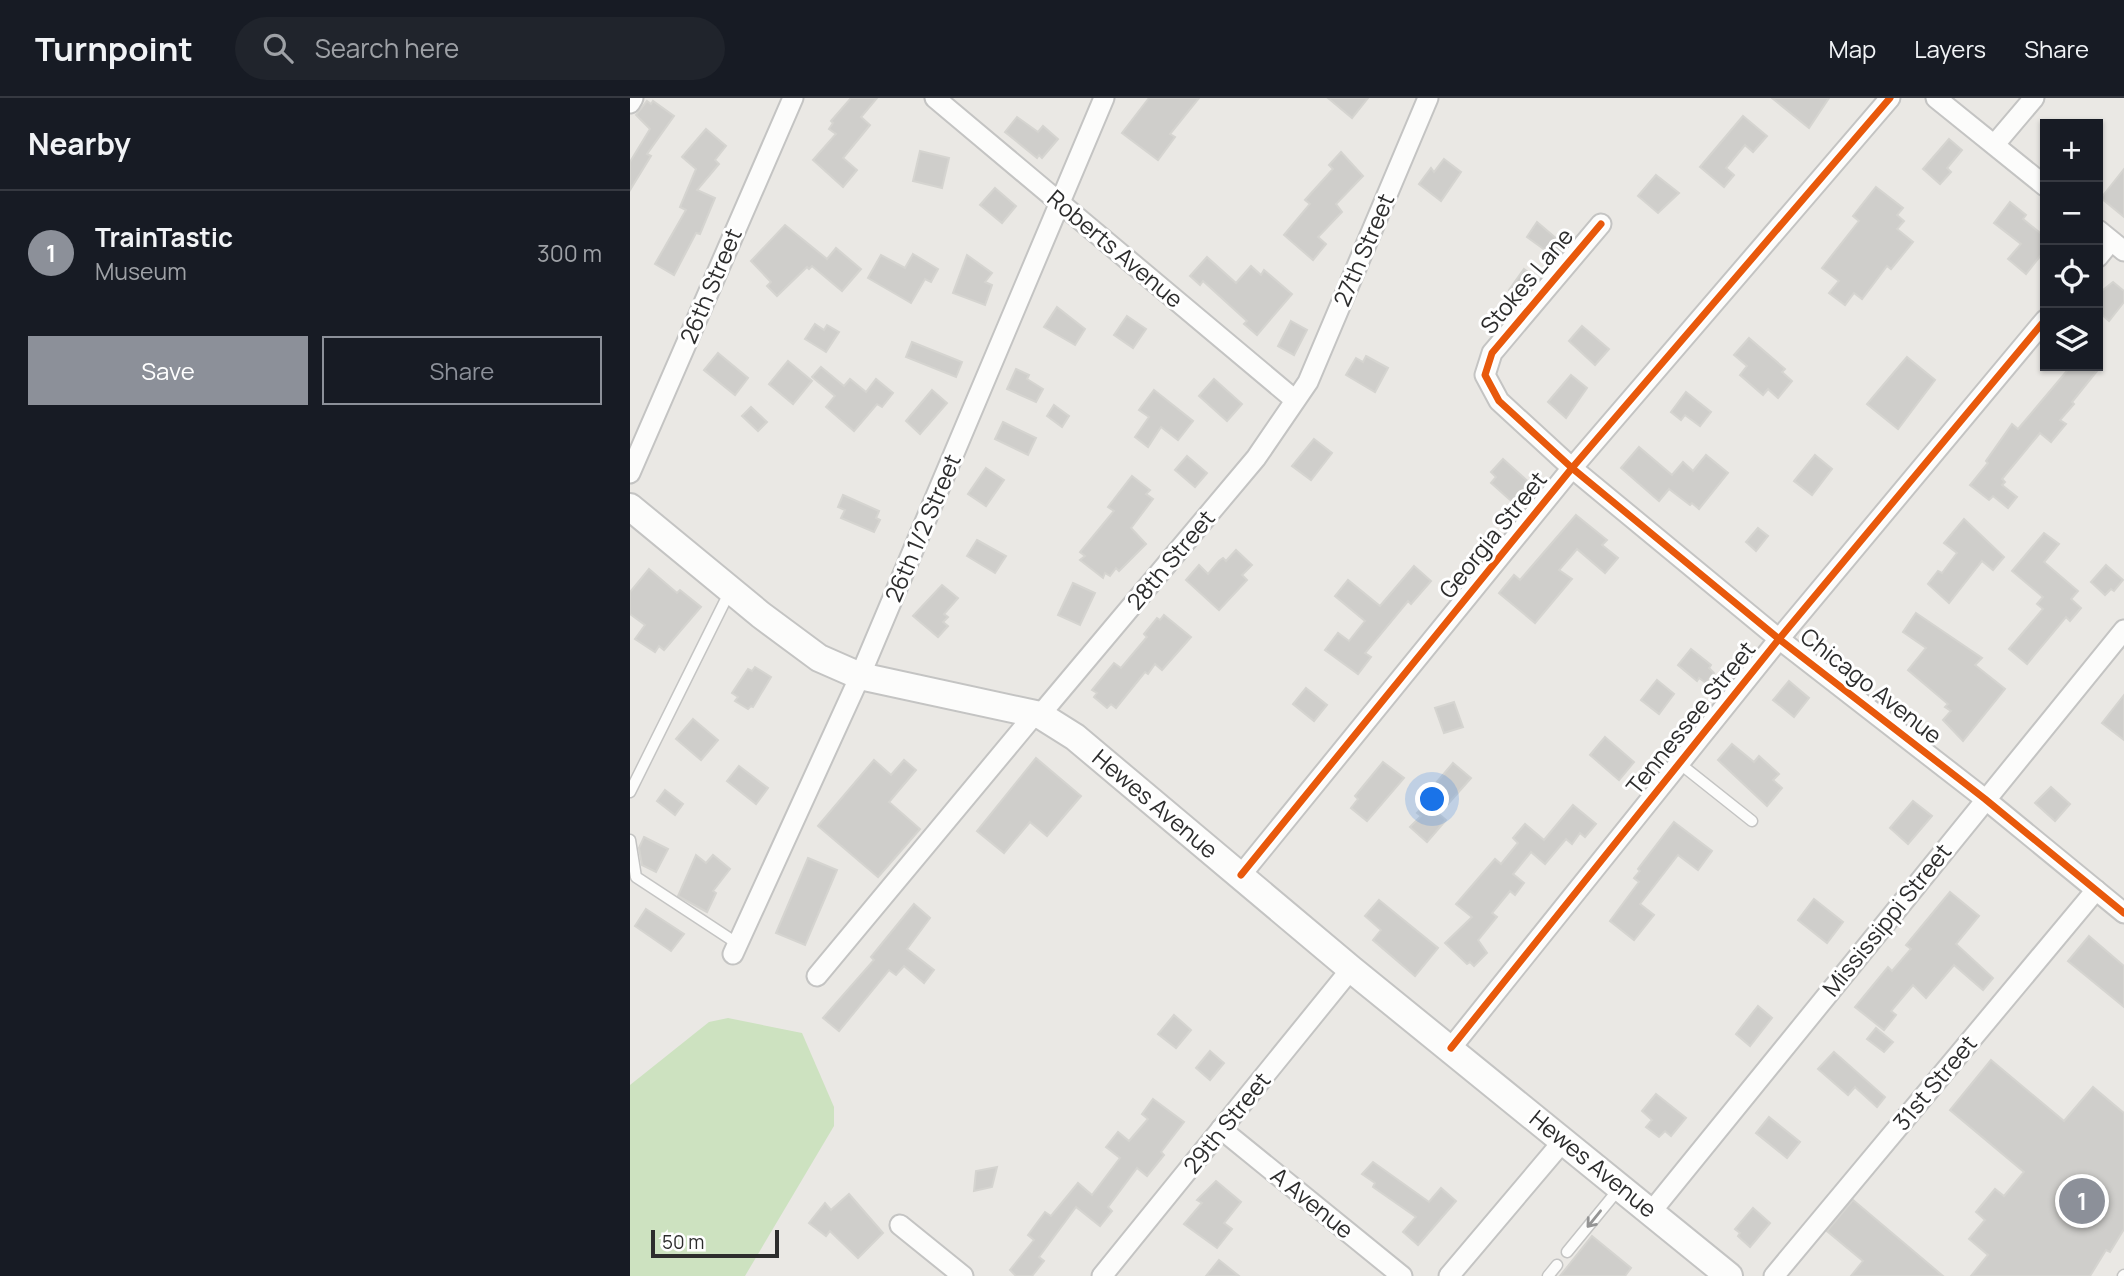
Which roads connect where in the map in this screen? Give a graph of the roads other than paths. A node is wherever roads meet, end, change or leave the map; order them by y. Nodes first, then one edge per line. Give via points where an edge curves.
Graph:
1 (633, 98) edge
2 (793, 98) edge
3 (935, 98) edge
4 (1104, 98) edge
5 (1428, 98) edge
6 (1889, 98) edge
7 (1936, 98) edge
8 (2034, 98) edge
9 (630, 103) edge
10 (1995, 144) junction
11 (2040, 182) edge
12 (1059, 204) junction
13 (1601, 224) dead end
14 (2040, 326) edge
15 (1295, 400) junction
16 (1532, 432) joint
17 (1572, 468) junction
18 (630, 473) edge
19 (630, 507) edge
20 (731, 591) junction
21 (2124, 630) edge
22 (1779, 639) junction
23 (860, 676) junction
24 (1037, 714) junction
25 (1679, 764) junction
26 (630, 792) edge
27 (1985, 799) junction
28 (1752, 821) dead end
29 (630, 841) edge
30 (1241, 875) junction
31 (2096, 890) junction
32 (2124, 913) edge
33 (736, 949) joint
34 (1351, 969) junction
35 (817, 976) dead end
36 (1451, 1048) junction
37 (1221, 1129) junction
38 (1564, 1140) junction
39 (1621, 1187) junction
40 (1651, 1212) junction
41 (900, 1225) dead end
42 (1567, 1252) dead end
43 (1556, 1265) dead end
44 (963, 1276) edge
45 (1102, 1276) edge
46 (1402, 1276) edge
47 (1449, 1276) edge
48 (1548, 1276) edge
49 (1729, 1276) edge
50 (1774, 1276) edge

1 - 9 street
2 - 18 street, 26th Street
3 - 12 street, Roberts Avenue
4 - 12 street, 26th 1/2 Street
5 - 15 street, 27th Street via 1308,382
6 - 17 street, Georgia Street
7 - 10 street
8 - 10 street
10 - 11 street
12 - 15 street, Roberts Avenue
12 - 23 street, 26th 1/2 Street
13 - 16 street, Stokes Lane via 1492,353 1485,375 1499,401
14 - 22 street, Tennessee Street
15 - 24 street, 28th Street via 1256,458
16 - 17 street, Chicago Avenue
17 - 22 street, Chicago Avenue
17 - 30 street, Georgia Street
19 - 20 main road, Hewes Avenue
20 - 23 main road, Hewes Avenue via 819,658
20 - 26 lane
21 - 27 street, Mississippi Street
22 - 25 street, Tennessee Street
22 - 27 street, Chicago Avenue
23 - 24 main road, Hewes Avenue
23 - 33 street, 26th 1/2 Street
24 - 30 main road, Hewes Avenue via 1075,737
24 - 35 street, 28th Street
25 - 28 lane
25 - 36 street, Tennessee Street
27 - 31 street, Chicago Avenue
27 - 40 street, Mississippi Street
29 - 33 lane via 636,877
30 - 34 main road, Hewes Avenue
31 - 32 street, Chicago Avenue
31 - 50 street, 31st Street
34 - 36 main road, Hewes Avenue
34 - 37 street, 29th Street
36 - 38 main road, Hewes Avenue
37 - 45 street, 29th Street
37 - 46 street, A Avenue
38 - 39 main road, Hewes Avenue
38 - 47 street
39 - 40 main road, Hewes Avenue
39 -> 42 lane
40 - 49 main road, Hewes Avenue
41 - 44 street
43 - 48 lane

